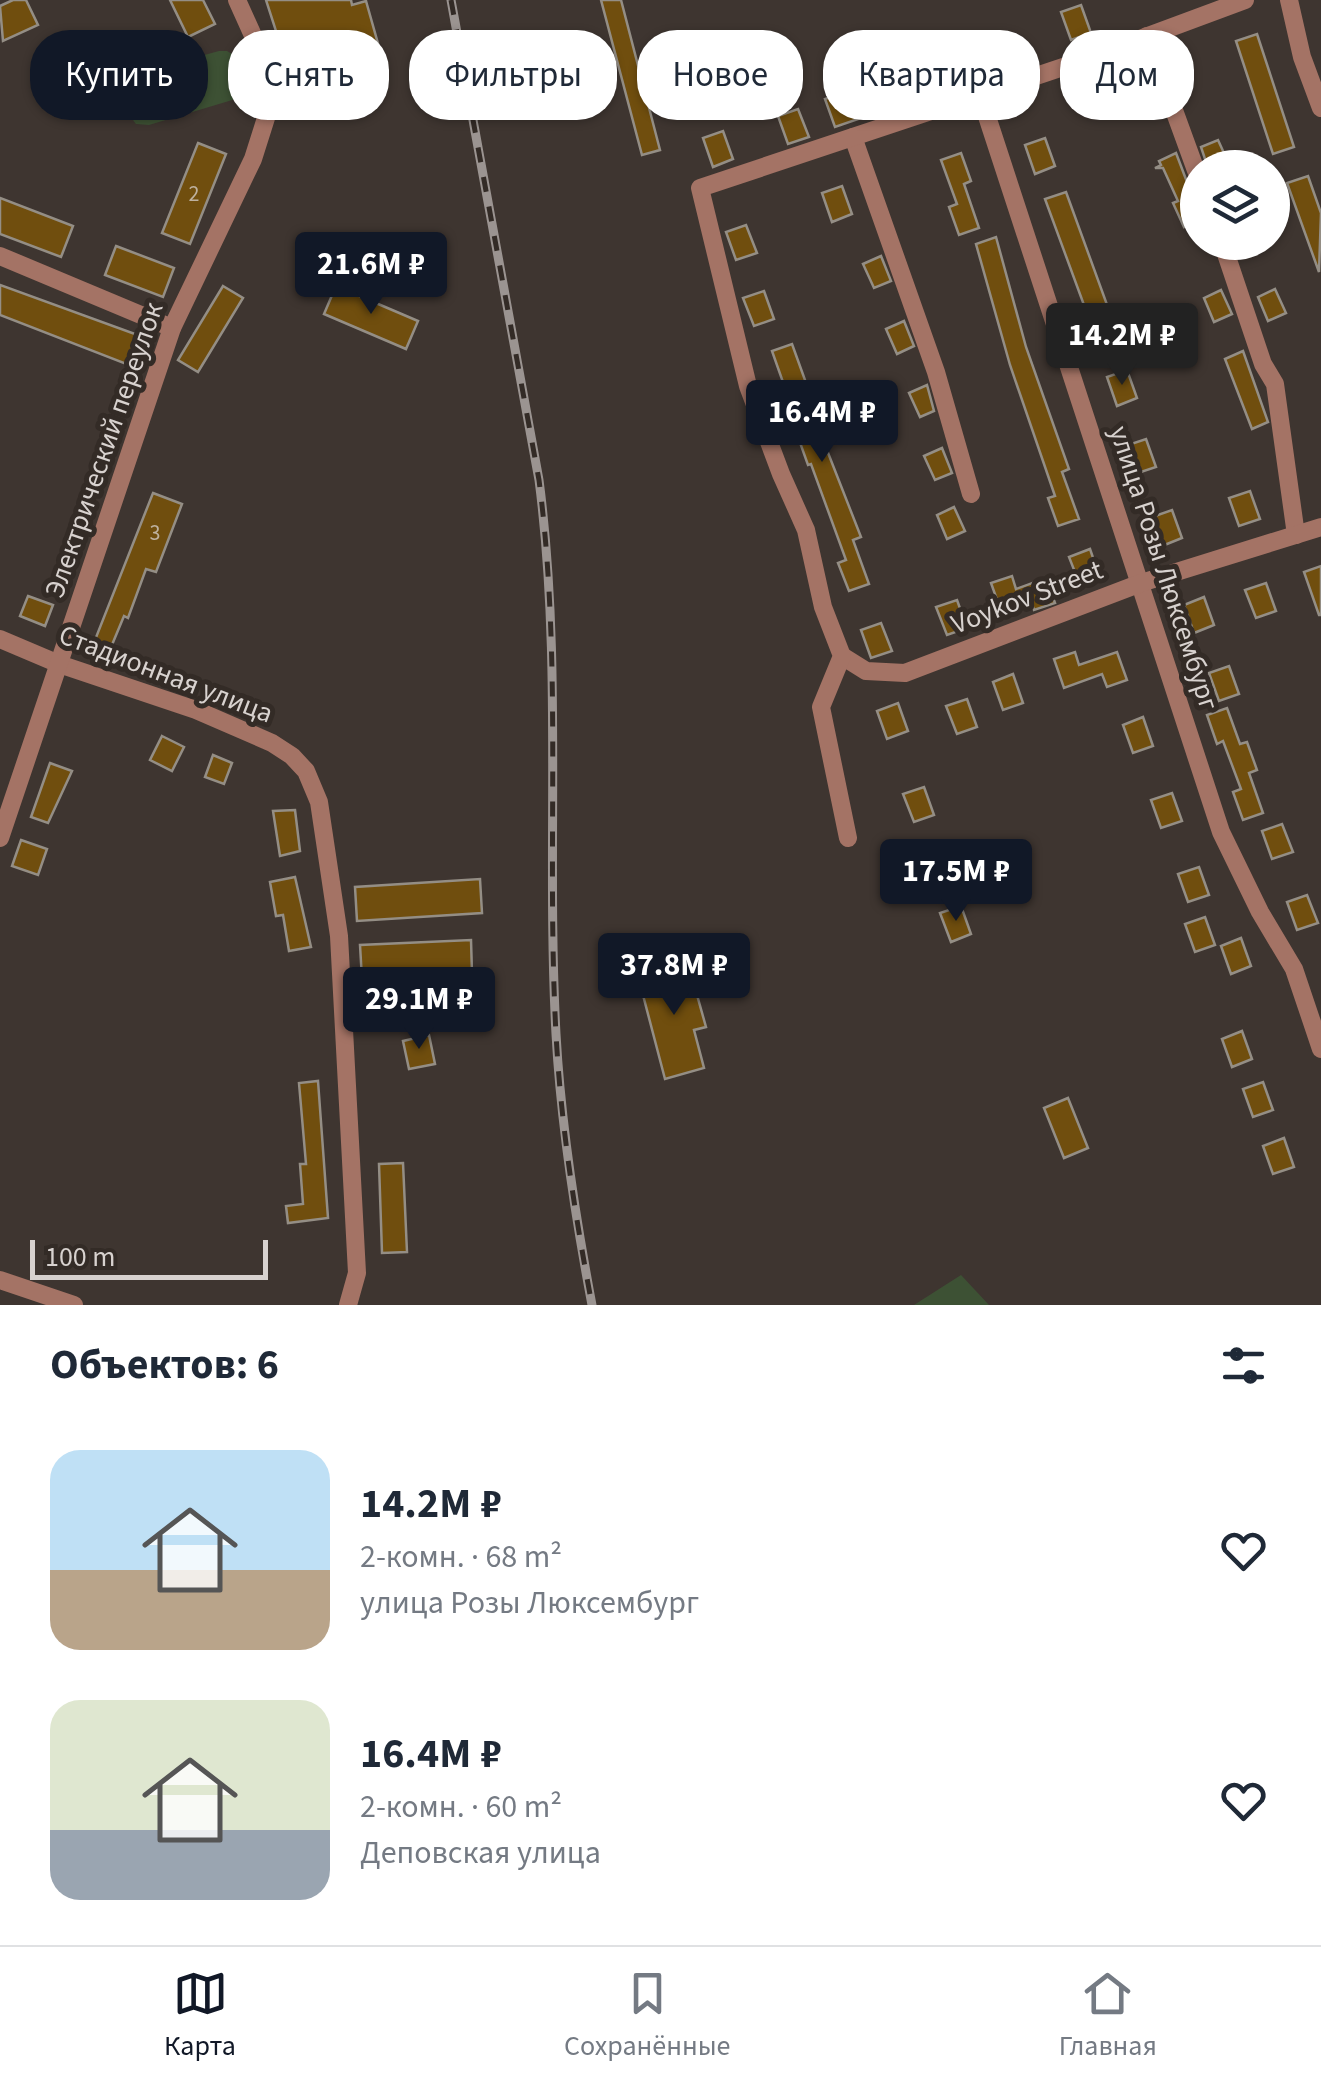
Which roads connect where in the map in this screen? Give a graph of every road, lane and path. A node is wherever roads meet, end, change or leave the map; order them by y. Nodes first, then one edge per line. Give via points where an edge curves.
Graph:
1 (237, 0) edge
2 (1245, 0) edge
3 (1289, 0) edge
4 (1162, 30) edge
5 (1321, 108) edge
6 (903, 120) edge
7 (989, 120) edge
8 (1177, 120) edge
9 (853, 137) junction
10 (1188, 150) edge
11 (0, 256) edge
12 (1228, 260) edge
13 (172, 328) junction
14 (971, 494) dead end
15 (1321, 527) edge
16 (1296, 535) junction
17 (1140, 583) junction
18 (0, 639) edge
19 (842, 656) junction
20 (59, 664) junction
21 (0, 838) edge
22 (848, 838) dead end
23 (1321, 1048) edge
24 (0, 1280) edge
25 (74, 1305) edge
26 (348, 1305) edge

1 - 13 street, Электрический переулок via 264,60 266,118 254,159
2 - 4 street
3 - 5 street
6 - 9 street
7 - 17 street, улица Розы Люксембург
8 - 10 street
9 - 14 street via 936,372
9 - 19 street via 700,188 748,386 806,530
11 - 13 street
12 - 16 street via 1262,364 1275,384
13 - 20 street, Электрический переулок
15 - 16 street, Voykov Street
16 - 17 street, Voykov Street
17 - 19 street, Voykov Street via 905,672 866,671
17 - 23 street, улица Розы Люксембург via 1221,832 1294,969
18 - 20 street, Стадионная улица
19 - 22 street via 820,707
20 - 21 street, Электрический переулок
20 - 26 street, Стадионная улица via 226,723 292,756 306,771 318,802 338,936 357,1272
24 - 25 street

